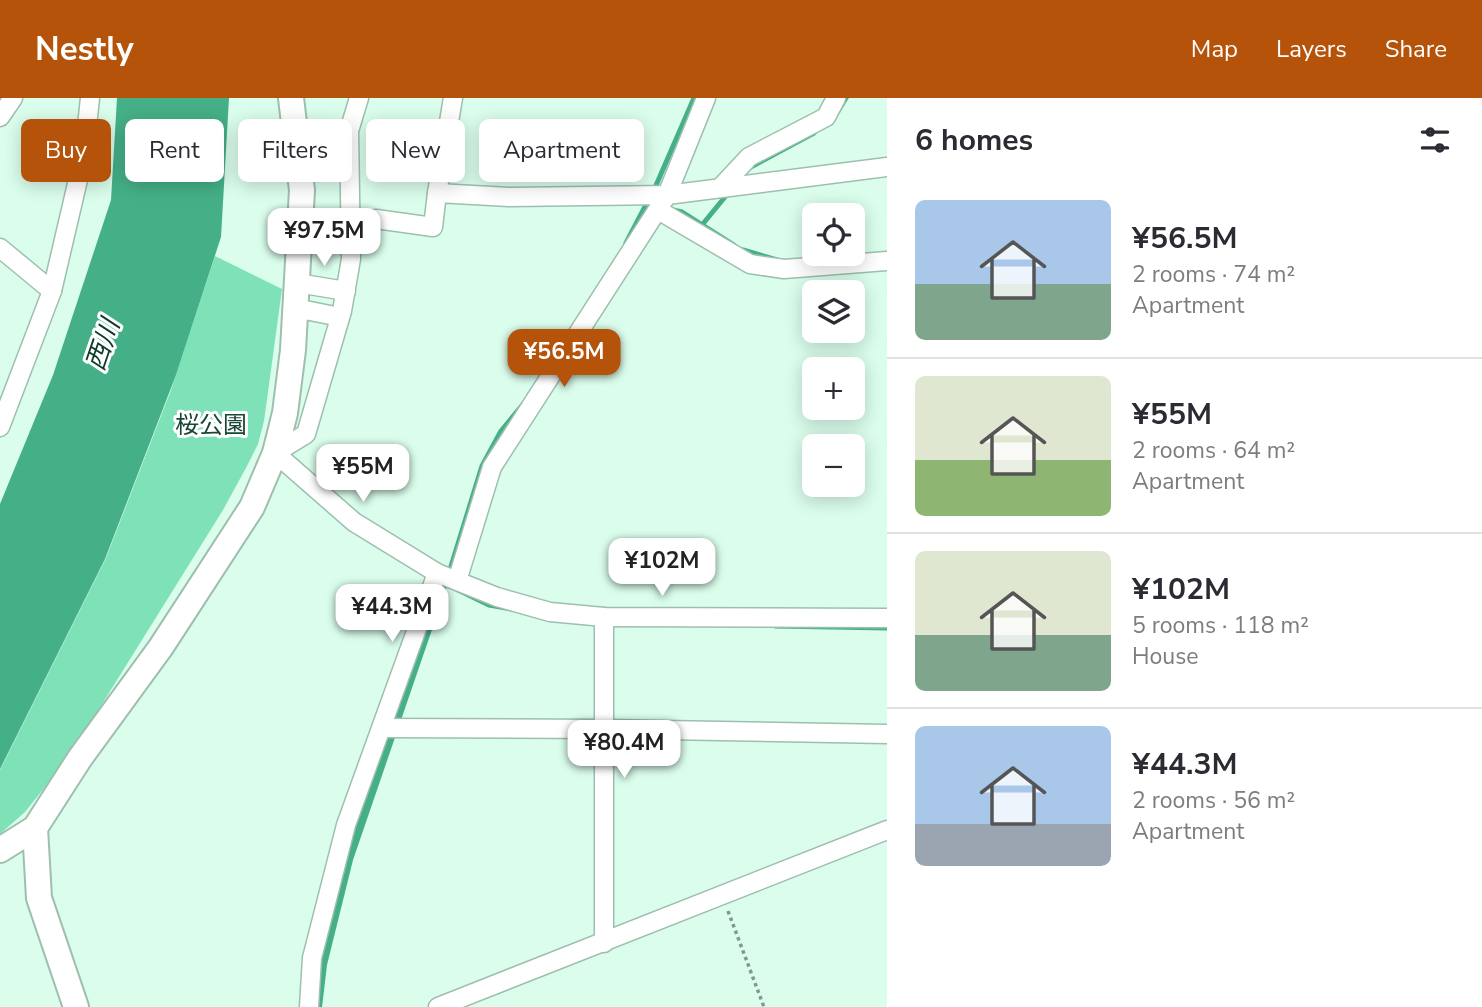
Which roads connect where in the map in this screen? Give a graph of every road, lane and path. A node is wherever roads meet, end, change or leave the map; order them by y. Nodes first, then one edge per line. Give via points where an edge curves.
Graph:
1 (13, 98) edge
2 (90, 98) edge
3 (292, 98) edge
4 (359, 98) edge
5 (453, 98) edge
6 (706, 98) edge
7 (835, 98) edge
8 (0, 117) edge
9 (887, 167) edge
10 (722, 186) junction
11 (436, 193) junction
12 (663, 203) junction
13 (300, 225) junction
14 (351, 230) junction
15 (5, 252) edge
16 (887, 261) edge
17 (0, 272) edge
18 (297, 283) junction
19 (346, 290) junction
20 (52, 291) junction
21 (295, 308) junction
22 (340, 317) junction
23 (0, 427) edge
24 (275, 453) junction
25 (437, 573) junction
26 (457, 581) junction
27 (604, 617) junction
28 (887, 618) edge
29 (383, 728) junction
30 (606, 729) junction
31 (887, 734) edge
32 (35, 828) junction
33 (887, 830) edge
34 (0, 850) edge
35 (723, 895) junction
36 (604, 943) junction
37 (76, 1007) edge
38 (309, 1007) edge
39 (438, 1007) edge
40 (764, 1007) edge

1 - 8 street
2 - 20 street via 84,154
3 - 13 street via 302,190
4 - 14 street via 349,131
5 - 11 street
6 - 12 street
7 - 10 street via 826,117 749,157
9 - 10 street
10 - 12 street
11 - 12 street
11 - 14 street via 433,227 376,219
12 - 16 street via 750,264 784,269
12 - 26 street via 492,467
13 - 14 street
13 - 18 street
14 - 19 street
15 - 17 street
15 - 20 street
18 - 19 street
18 - 21 street
19 - 22 street
20 - 23 street
21 - 22 street
21 - 24 street via 285,413
22 - 24 street via 306,434
24 - 25 street via 354,522
24 - 32 street via 252,507
25 - 26 street
25 - 29 street
26 - 27 street via 550,611
27 - 28 street
27 - 30 street
29 - 30 street
29 - 38 street via 337,854 312,958
30 - 31 street
30 - 36 street
32 - 34 street
32 - 37 street via 39,898
33 - 35 street
35 - 36 street
35 - 40 path
36 - 39 street

